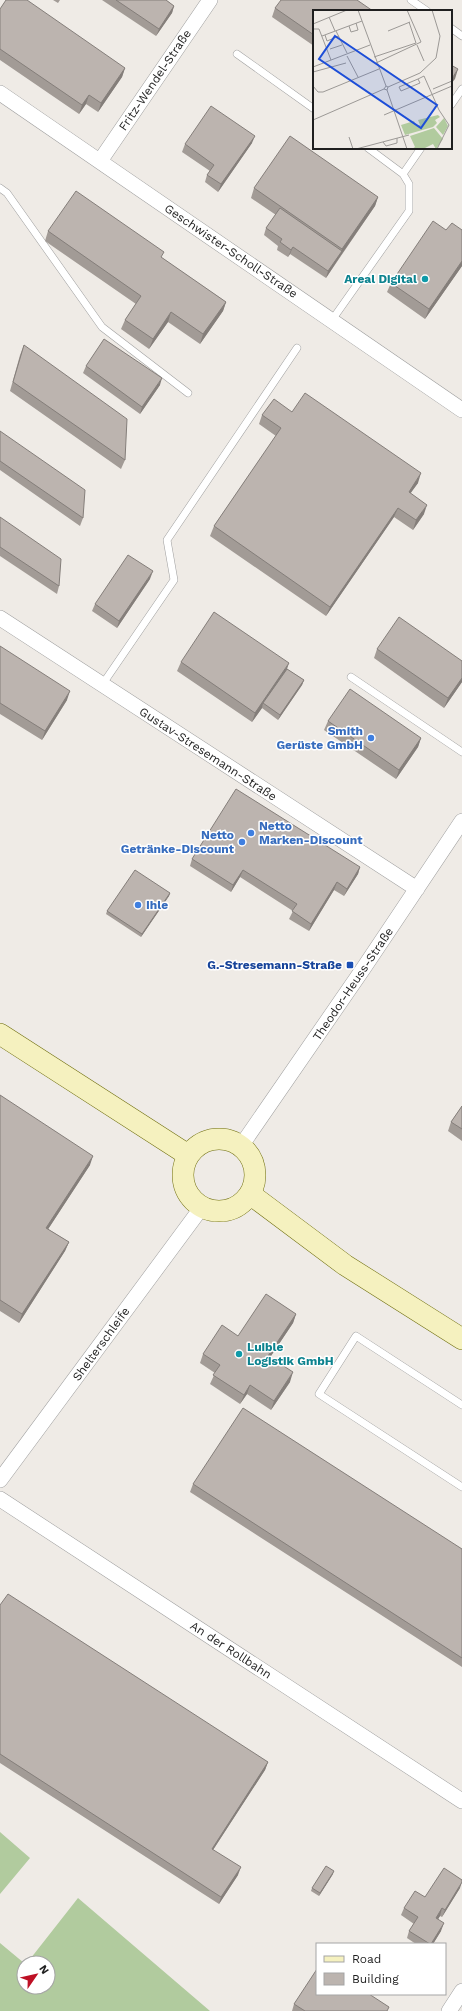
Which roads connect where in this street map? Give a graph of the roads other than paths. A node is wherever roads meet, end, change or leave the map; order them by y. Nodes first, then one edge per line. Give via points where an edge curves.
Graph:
1 (210, 0) edge
2 (411, 0) edge
3 (426, 10) edge
4 (452, 29) edge
5 (462, 36) edge
6 (237, 54) dead end
7 (462, 89) edge
8 (0, 93) edge
9 (452, 104) edge
10 (313, 108) edge
11 (369, 149) edge
12 (420, 149) edge
13 (100, 161) junction
14 (403, 174) junction
15 (0, 188) edge
16 (332, 320) junction
17 (297, 348) dead end
18 (188, 393) dead end
19 (462, 410) edge
20 (0, 618) edge
21 (351, 677) dead end
22 (102, 685) junction
23 (462, 752) edge
24 (462, 821) edge
25 (417, 889) junction
26 (0, 1034) edge
27 (241, 1146) junction
28 (188, 1155) junction
29 (250, 1194) junction
30 (202, 1207) junction
31 (462, 1339) edge
32 (462, 1405) edge
33 (0, 1480) edge
34 (462, 1487) edge
35 (0, 1499) edge
36 (462, 1800) edge
37 (462, 1990) edge
38 (449, 2011) edge

1 - 13 street, Fritz-Wendel-Straße
2 - 3 lane
4 - 5 lane
6 - 10 lane
7 - 9 lane
8 - 13 street, Geschwister-Scholl-Straße
11 - 14 lane
12 - 14 lane
13 - 16 street, Geschwister-Scholl-Straße
14 - 16 lane via 409,184 409,210
15 - 18 lane via 7,193 102,327
16 - 19 street, Geschwister-Scholl-Straße
17 - 22 lane via 166,540 174,580
20 - 22 street, Gustav-Stresemann-Straße
21 - 23 lane
22 - 25 street, Gustav-Stresemann-Straße
24 - 25 street, Theodor-Heuss-Straße
25 - 27 street, Theodor-Heuss-Straße
26 - 28 main road
27 - 28 main road via 230,1140 206,1140
27 - 29 main road via 250,1156 255,1168 255,1182
28 - 30 main road via 183,1169 183,1184 190,1198
29 - 30 main road via 240,1204 228,1210 215,1211
29 - 31 main road via 345,1265
30 - 33 street, Shelterschleife
32 - 34 lane via 356,1336 319,1394
35 - 36 street, An der Rollbahn
37 - 38 street

